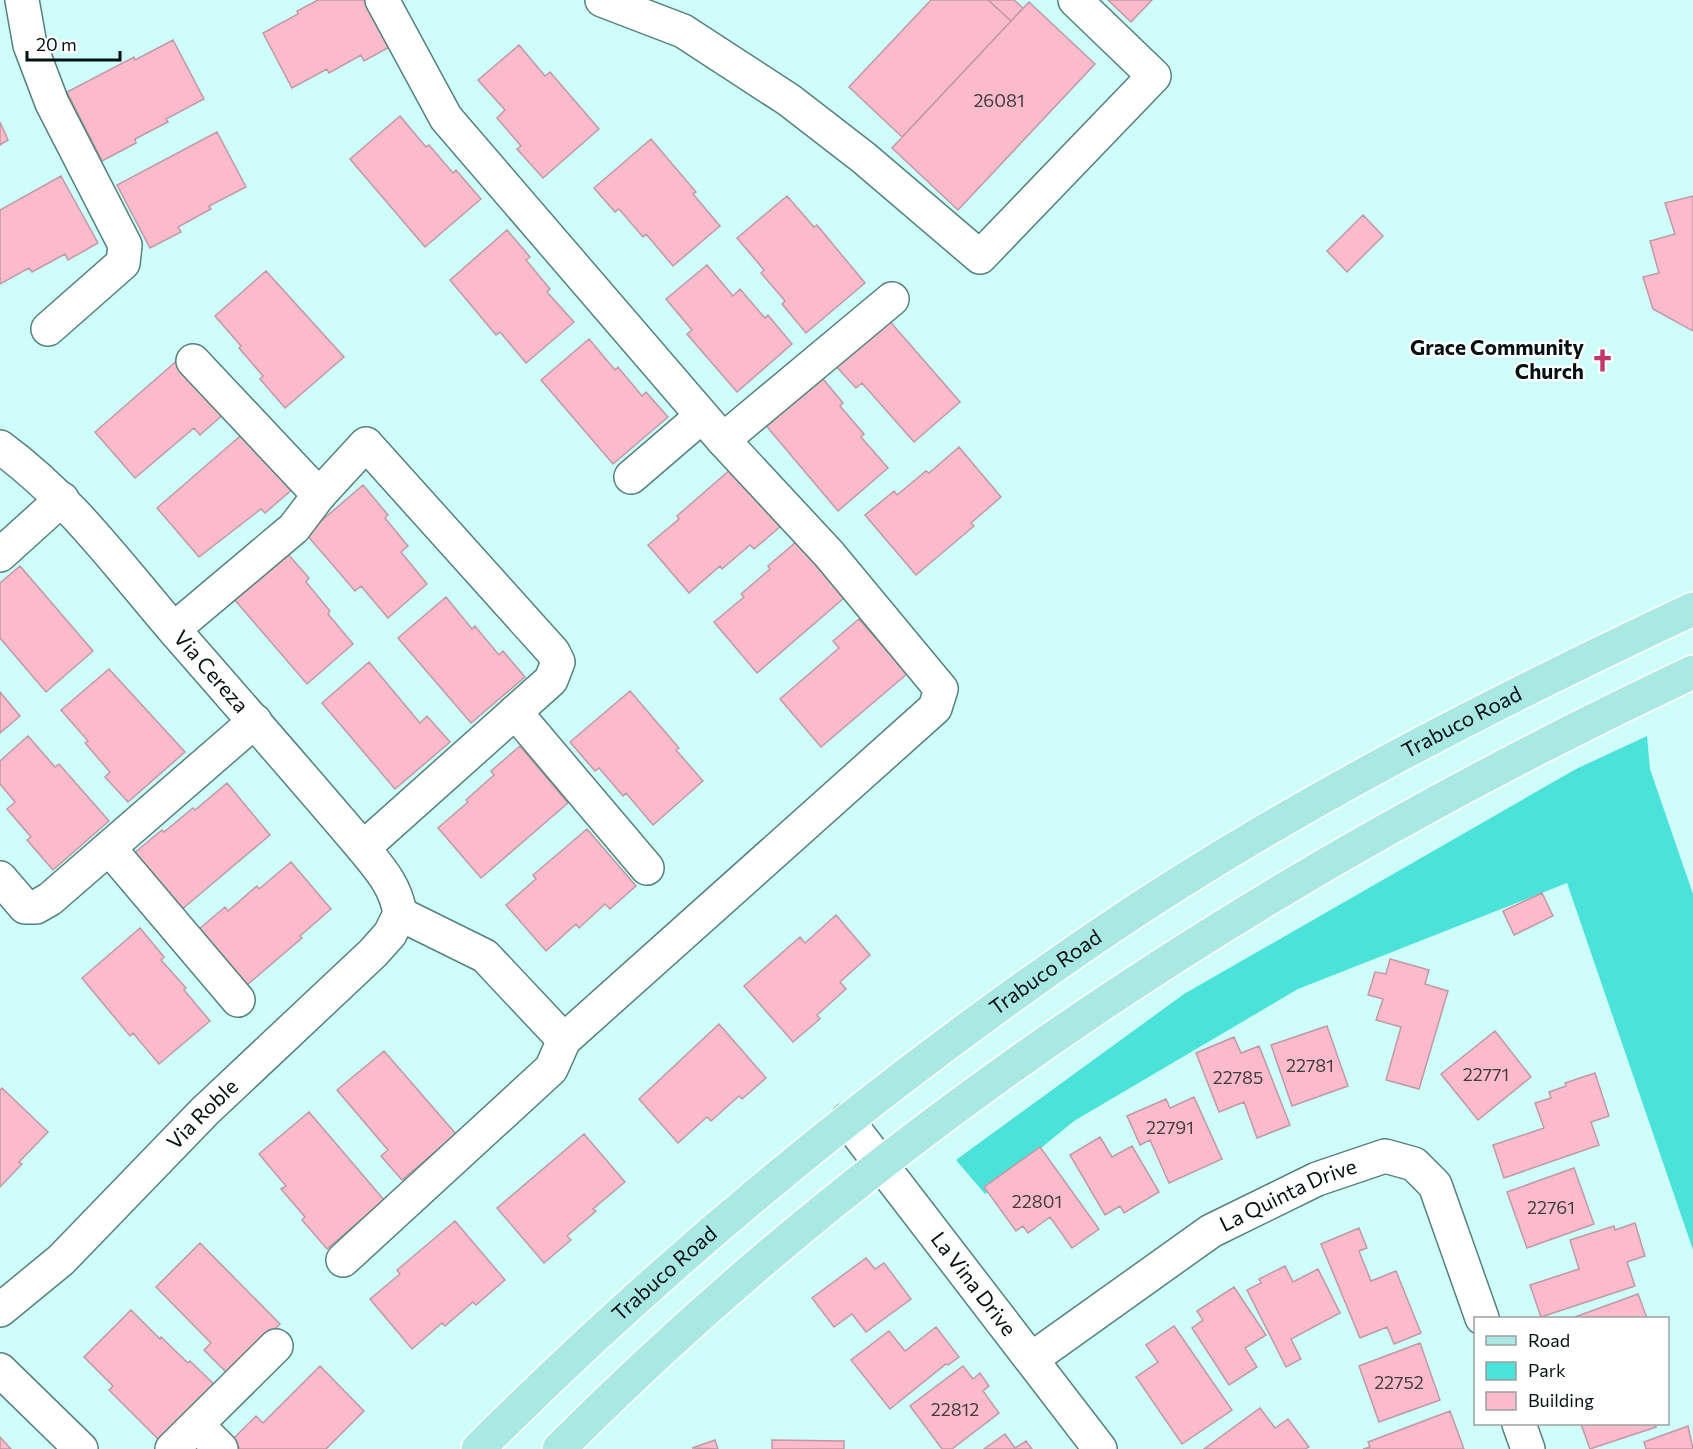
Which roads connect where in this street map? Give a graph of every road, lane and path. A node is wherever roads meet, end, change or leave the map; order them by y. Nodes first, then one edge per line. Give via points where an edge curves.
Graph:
1 (22, 0) edge
2 (382, 0) edge
3 (602, 0) edge
4 (1075, 0) edge
5 (892, 299) dead end
6 (48, 329) dead end
7 (193, 361) dead end
8 (713, 428) junction
9 (0, 447) edge
10 (631, 477) dead end
11 (319, 495) junction
12 (62, 499) junction
13 (0, 555) edge
14 (1693, 609) edge
15 (174, 629) junction
16 (1693, 672) edge
17 (514, 712) junction
18 (255, 721) junction
19 (109, 848) junction
20 (363, 848) junction
21 (647, 868) dead end
22 (0, 878) edge
23 (400, 914) junction
24 (238, 1000) dead end
25 (564, 1040) junction
26 (847, 1120) junction
27 (882, 1164) junction
28 (343, 1260) dead end
29 (0, 1310) edge
30 (1482, 1317) edge
31 (276, 1346) dead end
32 (1033, 1358) junction
33 (0, 1370) edge
34 (197, 1425) junction
35 (1519, 1425) edge
36 (81, 1449) edge
37 (172, 1449) edge
38 (221, 1449) edge
39 (478, 1449) edge
40 (559, 1449) edge
41 (1100, 1449) edge
42 (1528, 1449) edge

1 - 6 street via 30,45 52,103 125,244 123,263
2 - 8 street via 446,118
3 - 4 street via 683,32 789,100 980,257 1154,76
5 - 8 street
7 - 11 street
8 - 10 street
8 - 25 street via 829,554 941,689 934,708
9 - 12 street, Via Cereza
11 - 15 street via 294,528
11 - 17 street via 366,444 553,652 558,662 551,680
12 - 13 street
12 - 15 street, Via Cereza
14 - 26 main road, Trabuco Road via 1437,735 1271,828 1094,938
15 - 18 street, Via Cereza
16 - 27 main road via 1509,761 1301,877 1056,1035
17 - 20 street
17 - 21 street
18 - 19 street
18 - 20 street, Via Cereza
19 - 22 street via 36,907 25,907
19 - 24 street
20 - 23 street, Via Cereza via 391,884
23 - 25 street via 484,956
23 - 29 street, Via Roble via 390,934 373,953 205,1111 61,1260
25 - 28 street via 550,1069
26 - 27 street, La Vina Drive
26 - 39 main road, Trabuco Road via 619,1313
27 - 32 street, La Vina Drive
27 - 40 main road via 643,1368
30 - 32 street, La Quinta Drive via 1435,1185 1414,1164 1385,1156 1317,1179 1211,1231
31 - 34 street
32 - 41 street, La Vina Drive
33 - 36 street
34 - 37 street
34 - 38 street
35 - 42 street

